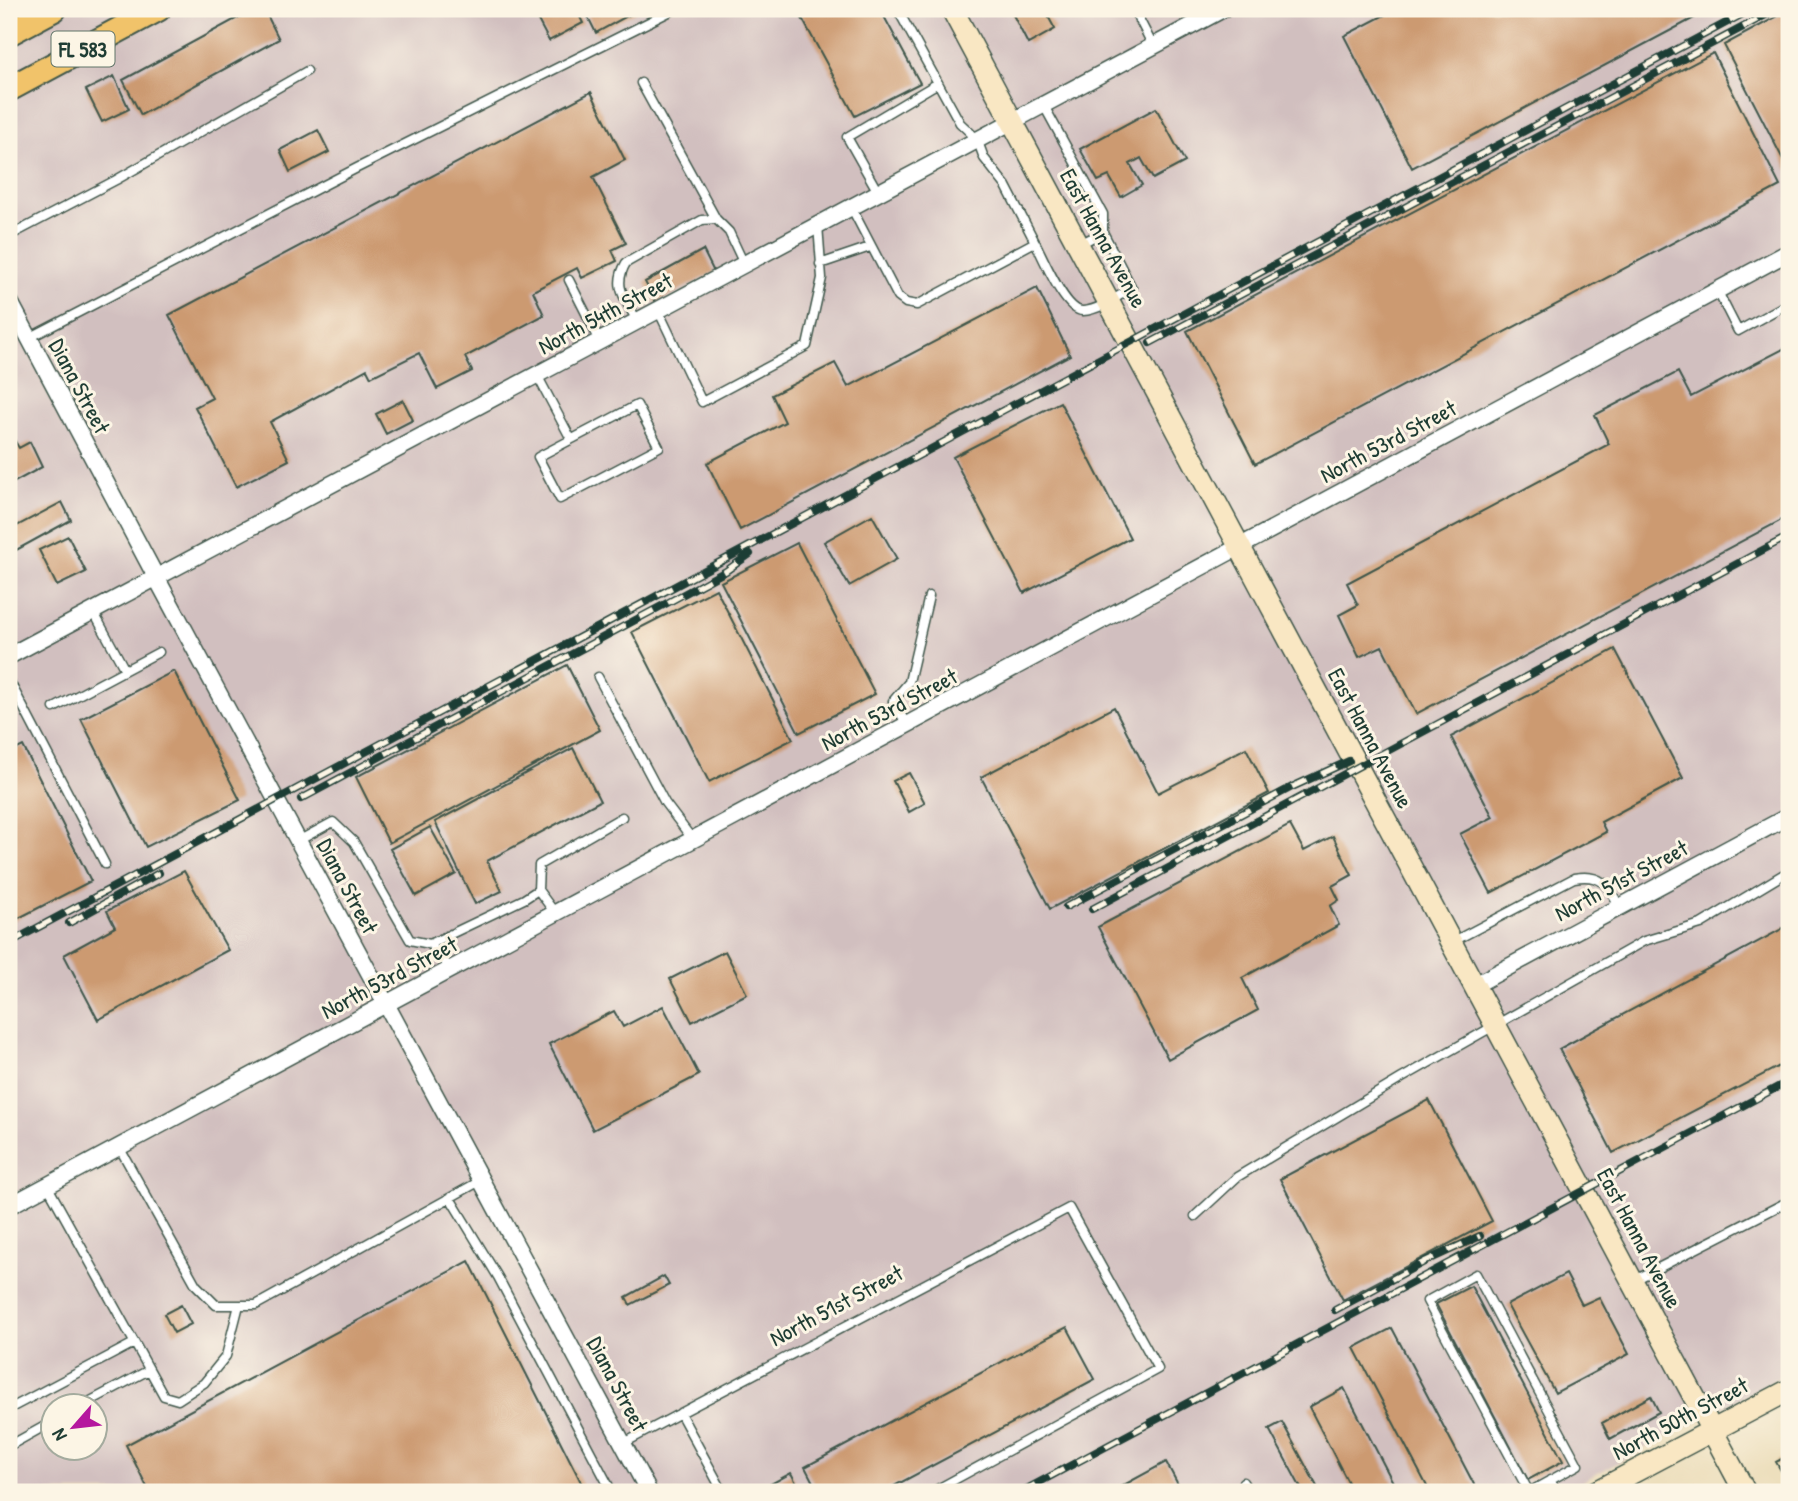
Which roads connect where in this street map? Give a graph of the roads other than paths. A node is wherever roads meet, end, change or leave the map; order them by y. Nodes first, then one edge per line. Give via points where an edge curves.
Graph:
1 (54, 9) edge
2 (158, 9) edge
3 (675, 9) edge
4 (904, 9) edge
5 (952, 9) edge
6 (1134, 9) edge
7 (1223, 9) edge
8 (9, 33) edge
9 (1153, 46) junction
10 (307, 71) dead end
11 (641, 83) dead end
12 (938, 83) junction
13 (9, 89) edge
14 (1043, 104) junction
15 (1011, 121) junction
16 (977, 139) junction
17 (878, 192) junction
18 (851, 207) junction
19 (716, 219) junction
20 (818, 225) junction
21 (1103, 232) junction
22 (9, 236) edge
23 (1035, 242) junction
24 (1078, 244) junction
25 (870, 247) junction
26 (1789, 252) edge
27 (744, 264) junction
28 (820, 264) junction
29 (569, 280) dead end
30 (1717, 290) junction
31 (9, 300) edge
32 (1109, 302) junction
33 (1789, 303) edge
34 (658, 310) junction
35 (637, 321) junction
36 (29, 338) junction
37 (600, 341) junction
38 (537, 375) junction
39 (571, 439) junction
40 (1240, 547) junction
41 (156, 578) junction
42 (929, 596) dead end
43 (93, 611) junction
44 (159, 652) dead end
45 (9, 656) edge
46 (125, 670) junction
47 (598, 677) dead end
48 (9, 680) edge
49 (54, 708) dead end
50 (907, 725) junction
51 (1789, 816) edge
52 (622, 817) dead end
53 (693, 840) junction
54 (298, 841) junction
55 (105, 864) dead end
56 (1789, 871) edge
57 (538, 890) junction
58 (1620, 907) junction
59 (555, 913) junction
60 (1452, 942) junction
61 (430, 944) junction
62 (451, 969) junction
63 (1475, 985) junction
64 (386, 1004) junction
65 (1497, 1025) junction
66 (119, 1147) junction
67 (482, 1180) junction
68 (47, 1185) junction
69 (450, 1198) junction
70 (1789, 1201) edge
71 (9, 1206) edge
72 (1195, 1216) dead end
73 (1633, 1282) junction
74 (239, 1305) junction
75 (134, 1343) junction
76 (149, 1370) junction
77 (1789, 1390) edge
78 (107, 1392) edge
79 (9, 1409) edge
80 (680, 1413) junction
81 (38, 1430) edge
82 (1712, 1430) junction
83 (624, 1443) junction
84 (9, 1446) edge
85 (1550, 1480) junction
86 (1243, 1482) dead end
87 (612, 1492) edge
88 (649, 1492) edge
89 (723, 1492) edge
90 (932, 1492) edge
91 (1249, 1492) edge
92 (1557, 1492) edge
93 (1595, 1492) edge
94 (1745, 1492) edge

1 - 8 main road, FL 583
2 - 13 main road, FL 583
3 - 36 lane
4 - 12 lane via 899,12
5 - 15 street, East Hanna Avenue
6 - 9 lane
7 - 9 street, North 54th Street
9 - 14 street, North 54th Street
10 - 22 lane
11 - 19 lane
12 - 16 lane via 960,123
12 - 17 lane via 847,137
14 - 15 street, North 54th Street
14 - 21 lane via 1102,214
15 - 16 street, North 54th Street
15 - 24 street, East Hanna Avenue
16 - 17 street, North 54th Street
16 - 23 lane
17 - 18 street, North 54th Street
18 - 20 street, North 54th Street
18 - 25 lane
19 - 27 lane via 729,232
19 - 35 lane via 702,220 626,263 618,286
20 - 27 street, North 54th Street
20 - 28 lane
21 - 24 lane
21 - 32 lane via 1132,288
23 - 25 lane via 917,305 898,297
23 - 32 lane via 1075,310
24 - 32 street, East Hanna Avenue
25 - 28 lane
26 - 30 street, North 53rd Street
27 - 34 street, North 54th Street
28 - 34 lane via 822,278 807,346 702,402
29 - 37 lane
30 - 33 lane via 1738,331
30 - 40 street, North 53rd Street
31 - 36 street, Diana Street
32 - 40 street, East Hanna Avenue
34 - 35 street, North 54th Street
35 - 37 street, North 54th Street
36 - 41 street, Diana Street
37 - 38 street, North 54th Street
38 - 39 lane
38 - 41 street, North 54th Street
39 - 39 lane via 637,405 659,447 560,499 538,457
40 - 50 street, North 53rd Street
40 - 60 street, East Hanna Avenue
41 - 43 street, North 54th Street
41 - 54 street, Diana Street
42 - 50 lane via 909,682 893,701
43 - 45 street, North 54th Street
43 - 46 lane
44 - 46 lane
46 - 49 lane
47 - 53 lane via 665,803
48 - 55 lane
50 - 53 street, North 53rd Street
51 - 58 street, North 51st Street
52 - 57 lane via 539,865
53 - 59 street, North 53rd Street
54 - 61 lane via 333,822 354,842 410,940
54 - 64 street, Diana Street
56 - 65 lane via 1701,924 1644,941
57 - 59 lane
57 - 61 lane
58 - 60 lane via 1600,879 1574,878
58 - 63 street, North 51st Street
59 - 62 street, North 53rd Street
60 - 63 street, East Hanna Avenue
61 - 62 lane
62 - 64 street, North 53rd Street
63 - 65 street, East Hanna Avenue
64 - 66 street, North 53rd Street
64 - 67 street, Diana Street
65 - 72 lane via 1237,1177
65 - 73 street, East Hanna Avenue
66 - 68 street, North 53rd Street
66 - 74 lane via 196,1285 216,1305
67 - 69 lane
67 - 83 street, Diana Street
68 - 71 street, North 53rd Street
68 - 75 lane
69 - 74 lane via 256,1305
69 - 87 lane via 498,1277
70 - 73 lane
73 - 82 street, East Hanna Avenue
74 - 76 lane via 226,1356 204,1382 178,1399 164,1396
75 - 76 lane
75 - 79 lane
76 - 78 lane
77 - 82 street, North 50th Street
80 - 83 lane, North 51st Street
80 - 89 lane
80 - 90 lane, North 51st Street via 1069,1208 1158,1369
81 - 84 lane
82 - 93 street, North 50th Street
82 - 94 street, East Hanna Avenue
83 - 88 street, Diana Street
85 - 85 lane via 1578,1465 1476,1275 1427,1301 1529,1492
85 - 92 lane
86 - 91 lane

